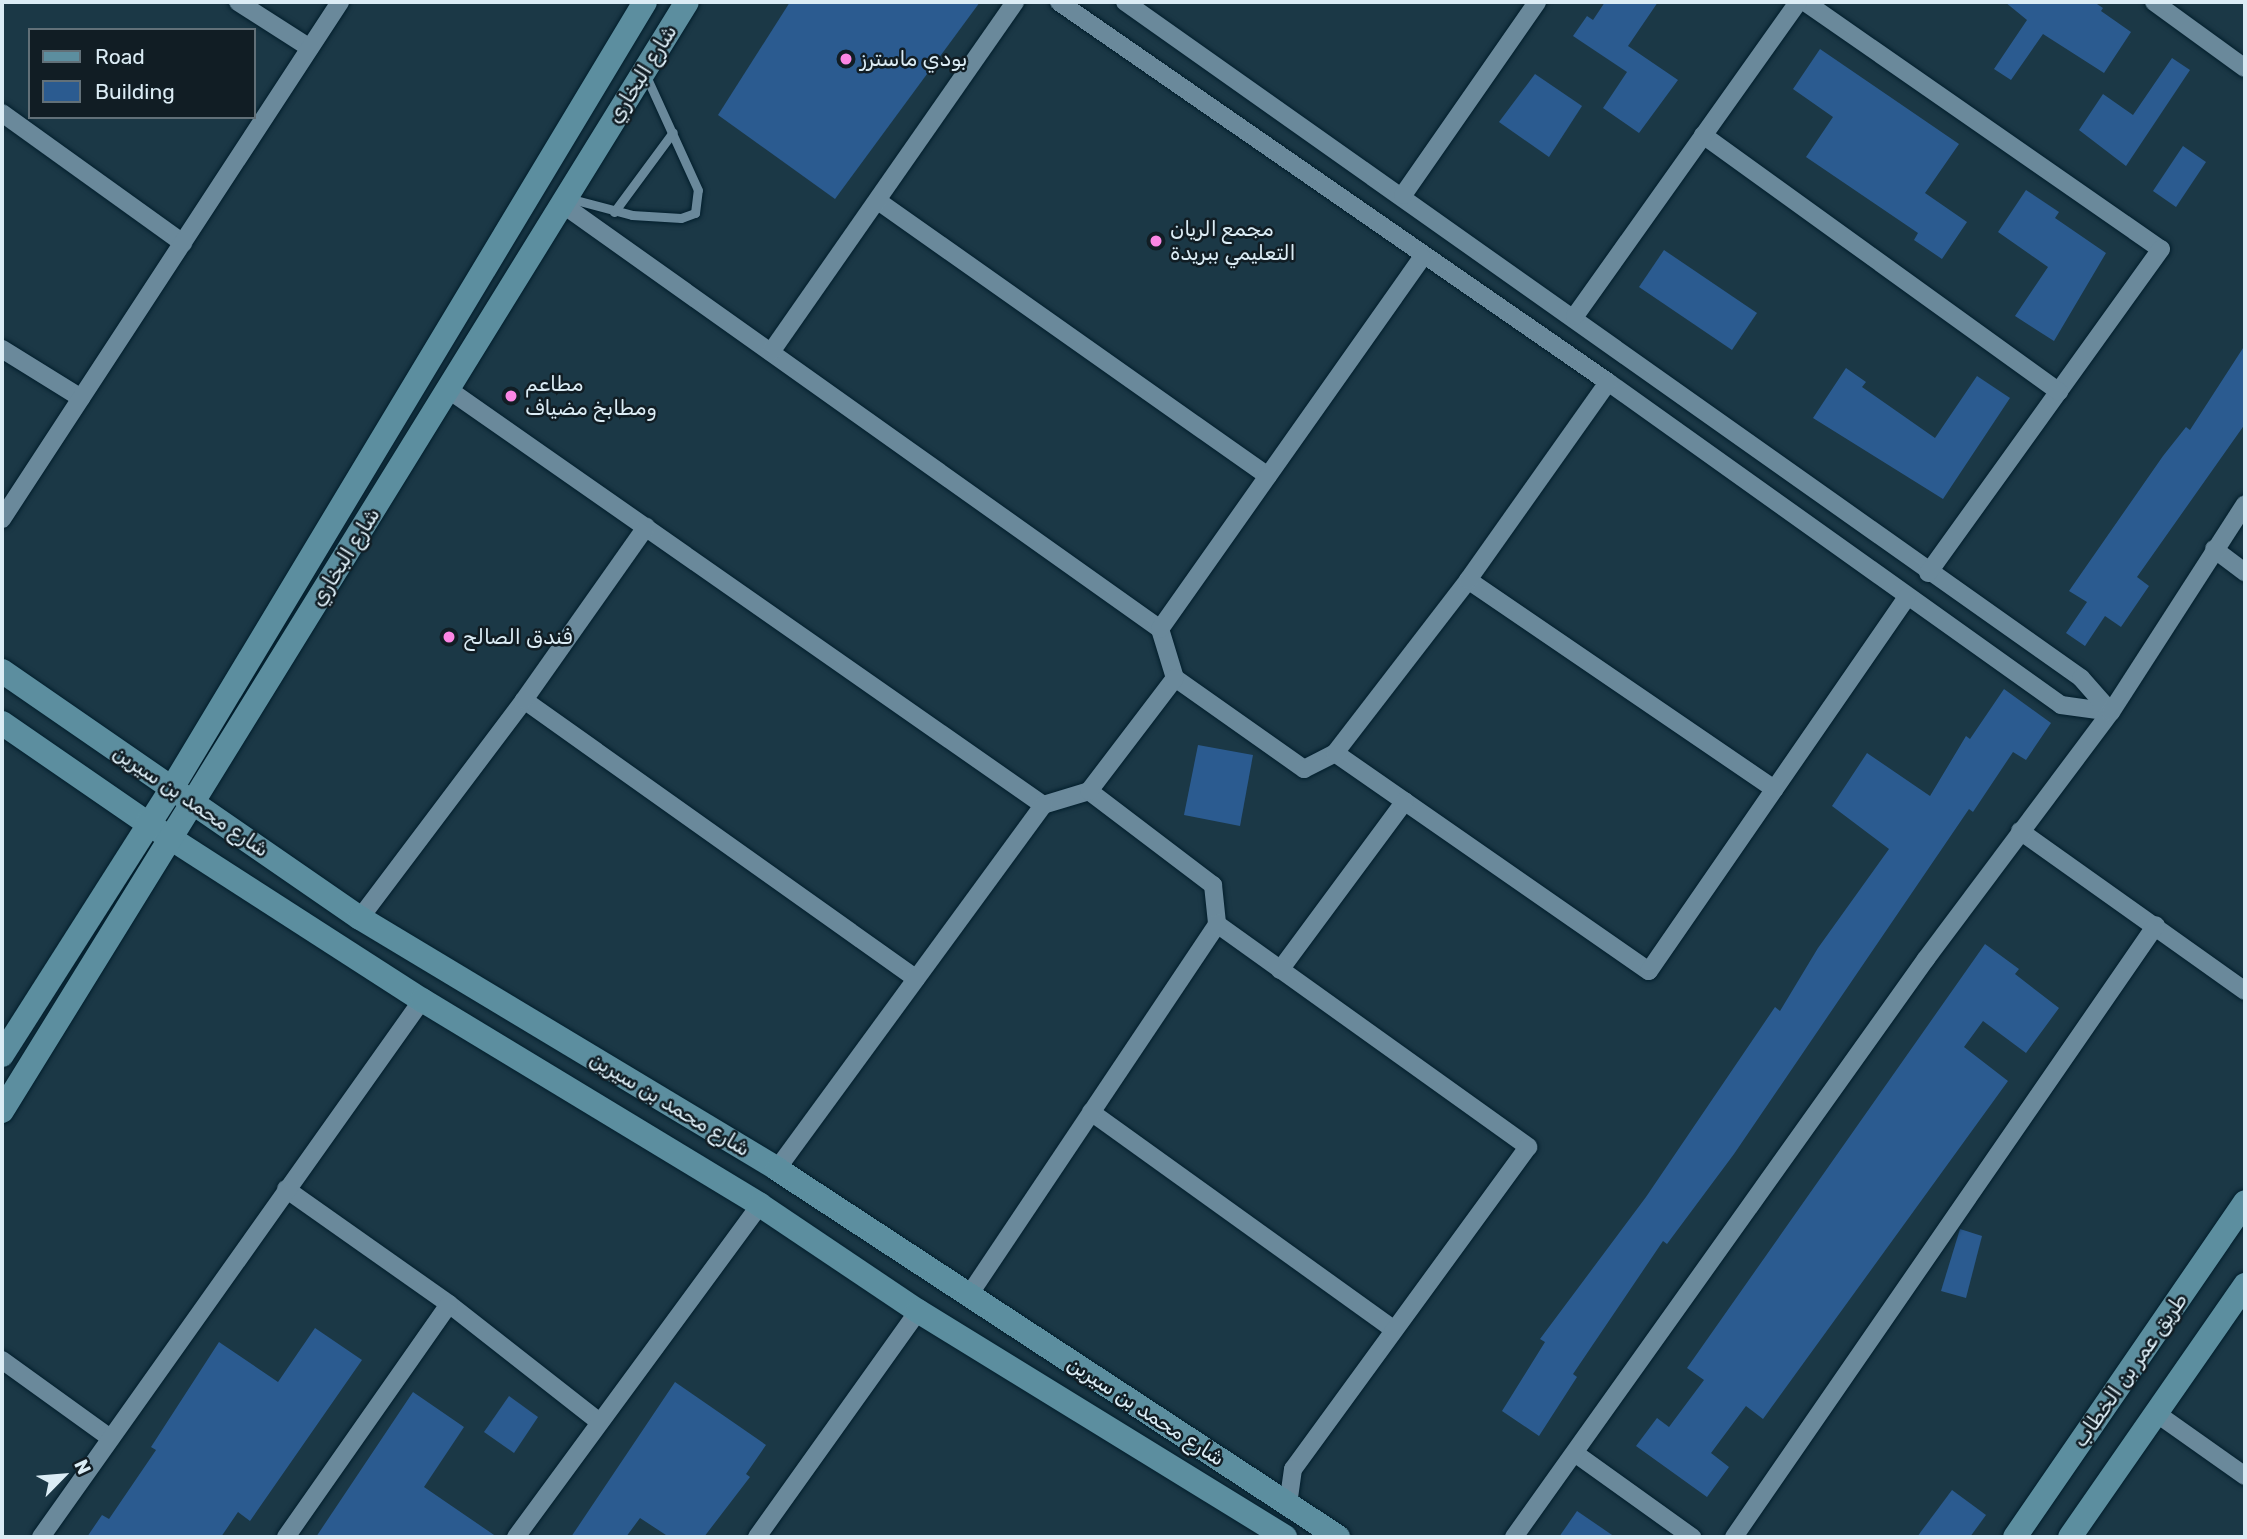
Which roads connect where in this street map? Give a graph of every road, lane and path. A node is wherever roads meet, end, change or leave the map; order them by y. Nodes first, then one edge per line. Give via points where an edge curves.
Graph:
1 (238, 2) edge
2 (340, 2) edge
3 (645, 2) edge
4 (687, 2) edge
5 (1015, 2) edge
6 (1059, 2) edge
7 (1125, 2) edge
8 (1798, 2) edge
9 (1805, 2) edge
10 (2154, 2) edge
11 (1529, 5) edge
12 (310, 48) junction
13 (2245, 68) edge
14 (643, 71) junction
15 (2, 113) edge
16 (673, 132) junction
17 (1703, 135) junction
18 (1403, 195) junction
19 (564, 200) junction
20 (878, 201) junction
21 (614, 212) junction
22 (183, 243) junction
23 (1422, 257) junction
24 (1576, 316) junction
25 (2, 349) edge
26 (771, 352) junction
27 (1608, 382) junction
28 (449, 390) junction
29 (2059, 392) junction
30 (81, 397) junction
31 (1268, 476) junction
32 (2245, 504) edge
33 (2, 519) edge
34 (646, 527) junction
35 (2214, 549) junction
36 (2245, 572) edge
37 (1928, 573) junction
38 (1468, 580) junction
39 (1907, 597) junction
40 (1160, 629) junction
41 (2, 671) edge
42 (1175, 678) junction
43 (524, 700) junction
44 (2111, 712) junction
45 (2, 723) edge
46 (1335, 752) junction
47 (172, 788) junction
48 (1774, 789) junction
49 (1089, 791) junction
50 (1405, 801) junction
51 (193, 803) junction
52 (1043, 805) junction
53 (147, 823) junction
54 (2020, 831) junction
55 (173, 838) junction
56 (360, 918) junction
57 (1217, 924) junction
58 (2156, 925) junction
59 (1280, 970) junction
60 (916, 979) junction
61 (2245, 991) edge
62 (422, 1000) junction
63 (2, 1055) edge
64 (2, 1111) edge
65 (1091, 1112) junction
66 (776, 1169) junction
67 (286, 1189) junction
68 (2245, 1202) edge
69 (760, 1205) junction
70 (2245, 1285) edge
71 (969, 1295) junction
72 (449, 1304) junction
73 (918, 1311) junction
74 (1394, 1331) junction
75 (2, 1360) edge
76 (2156, 1413) junction
77 (598, 1421) junction
78 (110, 1438) junction
79 (1576, 1454) junction
80 (2245, 1475) edge
81 (1288, 1504) junction
82 (1256, 1530) edge
83 (764, 1535) edge
84 (41, 1537) edge
85 (286, 1537) edge
86 (516, 1537) edge
87 (1284, 1537) edge
88 (1338, 1537) edge
89 (1514, 1537) edge
90 (1692, 1537) edge
91 (1734, 1537) edge
92 (2015, 1537) edge
93 (2070, 1537) edge

1 - 12 street
2 - 12 street
3 - 47 main road, شارع البخاري
4 - 14 main road, شارع البخاري
5 - 20 street
6 - 23 street
7 - 18 street
8 - 17 street
9 - 29 street via 2161,249
10 - 13 street
11 - 18 street
12 - 22 street
14 - 16 lane
14 - 19 main road, شارع البخاري
15 - 22 street
16 - 21 lane
16 - 21 lane via 698,190 695,213 681,218
17 - 24 street
17 - 29 street
18 - 24 street
19 - 21 lane
19 - 26 street
19 - 28 main road, شارع البخاري
20 - 26 street
20 - 31 street
22 - 30 street
23 - 27 street
23 - 31 street
24 - 37 street
25 - 30 street
26 - 40 street
27 - 38 street
27 - 39 street
28 - 34 street
28 - 51 main road, شارع البخاري
29 - 37 street
30 - 33 street
31 - 40 street
32 - 35 street
34 - 43 street
34 - 52 street
35 - 36 street
35 - 44 street
37 - 44 street via 2081,678
38 - 46 street
38 - 48 street
39 - 44 street via 2061,705
39 - 48 street
40 - 42 street
41 - 47 main road, شارع محمد بن سيرين
42 - 46 street via 1304,769
42 - 49 street
43 - 56 street
43 - 60 street
44 - 54 street
45 - 53 main road, شارع محمد بن سيرين
46 - 50 street
47 - 51 main road, شارع محمد بن سيرين
47 - 53 main road, شارع البخاري
48 - 50 street via 1649,971
49 - 52 street
49 - 57 street via 1213,885
50 - 59 street
51 - 55 main road, شارع البخاري
51 - 56 main road, شارع محمد بن سيرين
52 - 60 street
53 - 55 main road, شارع محمد بن سيرين
53 - 63 main road, شارع البخاري
54 - 58 street
54 - 79 street
55 - 62 main road, شارع محمد بن سيرين
55 - 64 main road, شارع البخاري
56 - 66 main road, شارع محمد بن سيرين
57 - 59 street
57 - 65 street
58 - 61 street
58 - 91 street
59 - 74 street via 1528,1147
60 - 66 street
62 - 67 street
62 - 69 main road, شارع محمد بن سيرين
65 - 71 street
65 - 74 street
66 - 71 main road, شارع محمد بن سيرين
67 - 72 street
67 - 78 street
68 - 92 main road, طريق عمر بن الخطاب
69 - 73 main road, شارع محمد بن سيرين
69 - 77 street
70 - 76 main road
71 - 81 main road, شارع محمد بن سيرين
72 - 77 street
72 - 85 street
73 - 82 main road, شارع محمد بن سيرين
73 - 83 street
74 - 81 street via 1293,1469
75 - 78 street
76 - 80 street
76 - 93 main road
77 - 86 street
78 - 84 street
79 - 89 street
79 - 90 street
81 - 88 main road, شارع محمد بن سيرين
82 - 87 main road, شارع محمد بن سيرين

